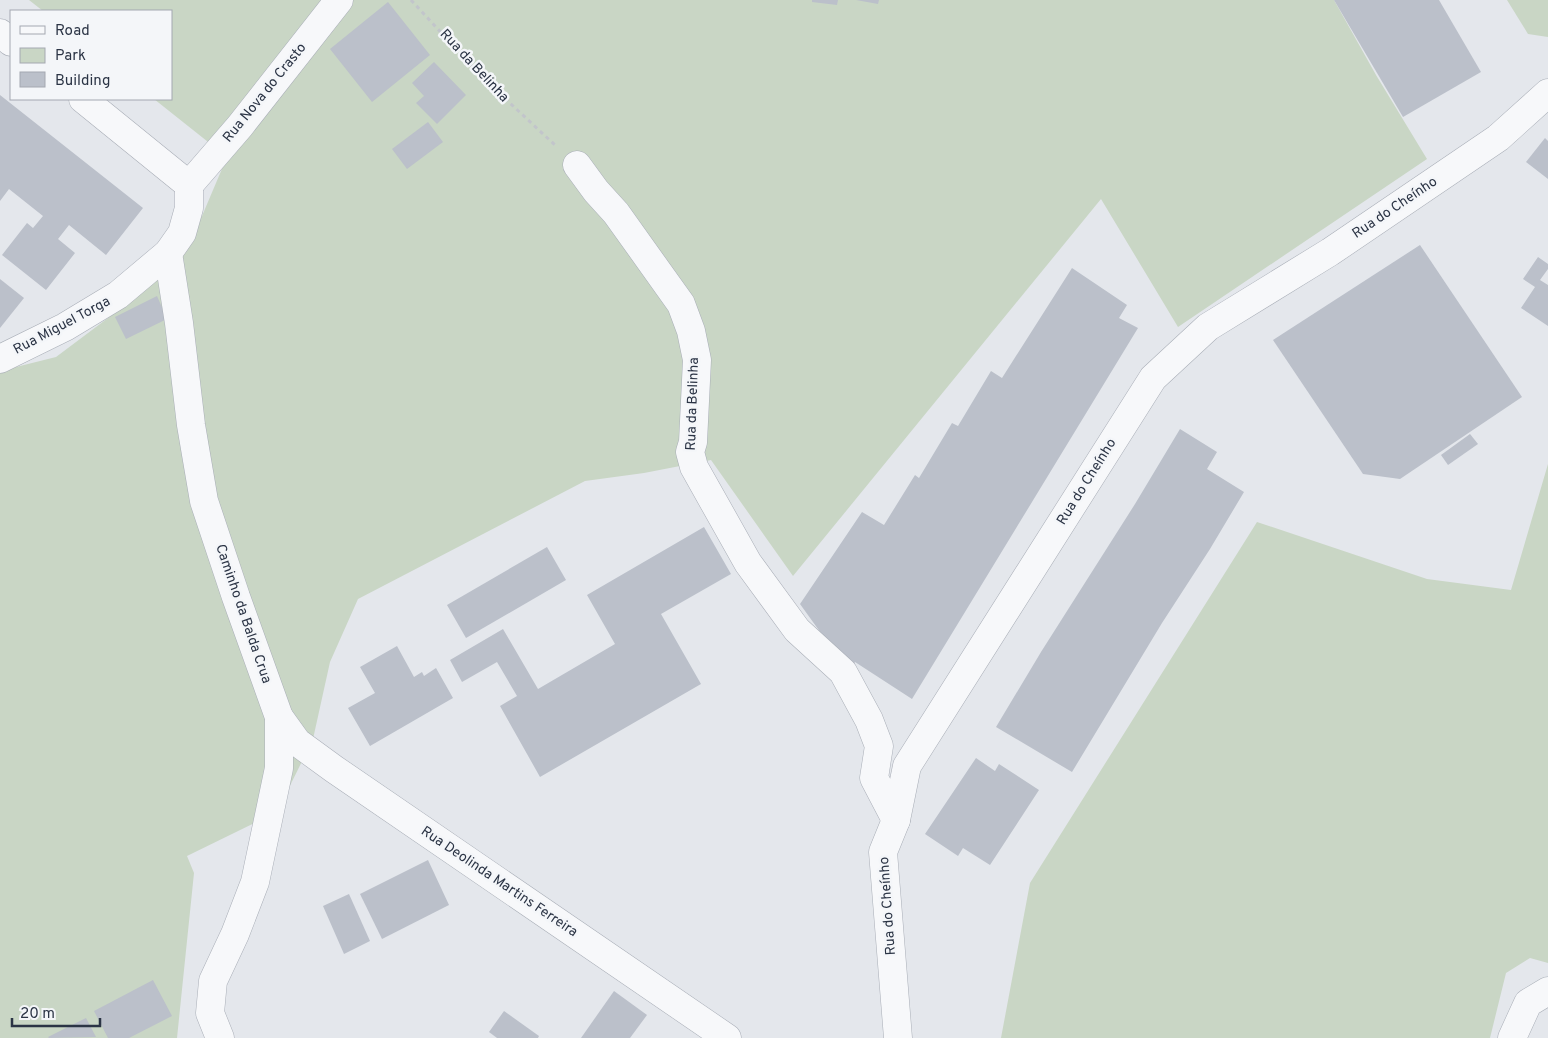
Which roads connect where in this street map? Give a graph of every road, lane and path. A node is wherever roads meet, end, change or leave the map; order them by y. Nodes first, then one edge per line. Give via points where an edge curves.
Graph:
1 (339, 0) edge
2 (411, 0) edge
3 (0, 33) edge
4 (10, 41) edge
5 (1548, 93) edge
6 (84, 100) edge
7 (577, 165) joint
8 (189, 185) junction
9 (168, 253) junction
10 (0, 358) edge
11 (279, 717) junction
12 (896, 820) junction
13 (1548, 991) edge
14 (220, 1038) edge
15 (727, 1038) edge
16 (898, 1038) edge
17 (1512, 1038) edge

1 - 8 street, Rua Nova do Crasto
2 - 7 path, Rua da Belinha via 490,85
3 - 4 street
5 - 12 street, Rua do Cheínho via 1498,138 1330,252 1208,327 1152,378 907,766
6 - 8 street
7 - 12 street, Rua da Belinha via 681,304 697,360 690,452 694,467 748,562 797,630 843,672 879,746 874,778
8 - 9 street via 189,208 182,233
9 - 10 street, Rua Miguel Torga via 118,295 65,327
9 - 11 street, Caminho da Balda Crua via 204,501
11 - 14 street, Caminho da Balda Crua via 279,768 255,882 213,981 210,1013
11 - 15 street, Rua Deolinda Martins Ferreira via 297,742 334,769
12 - 16 street, Rua do Cheínho via 883,852
13 - 17 street via 1528,1003

